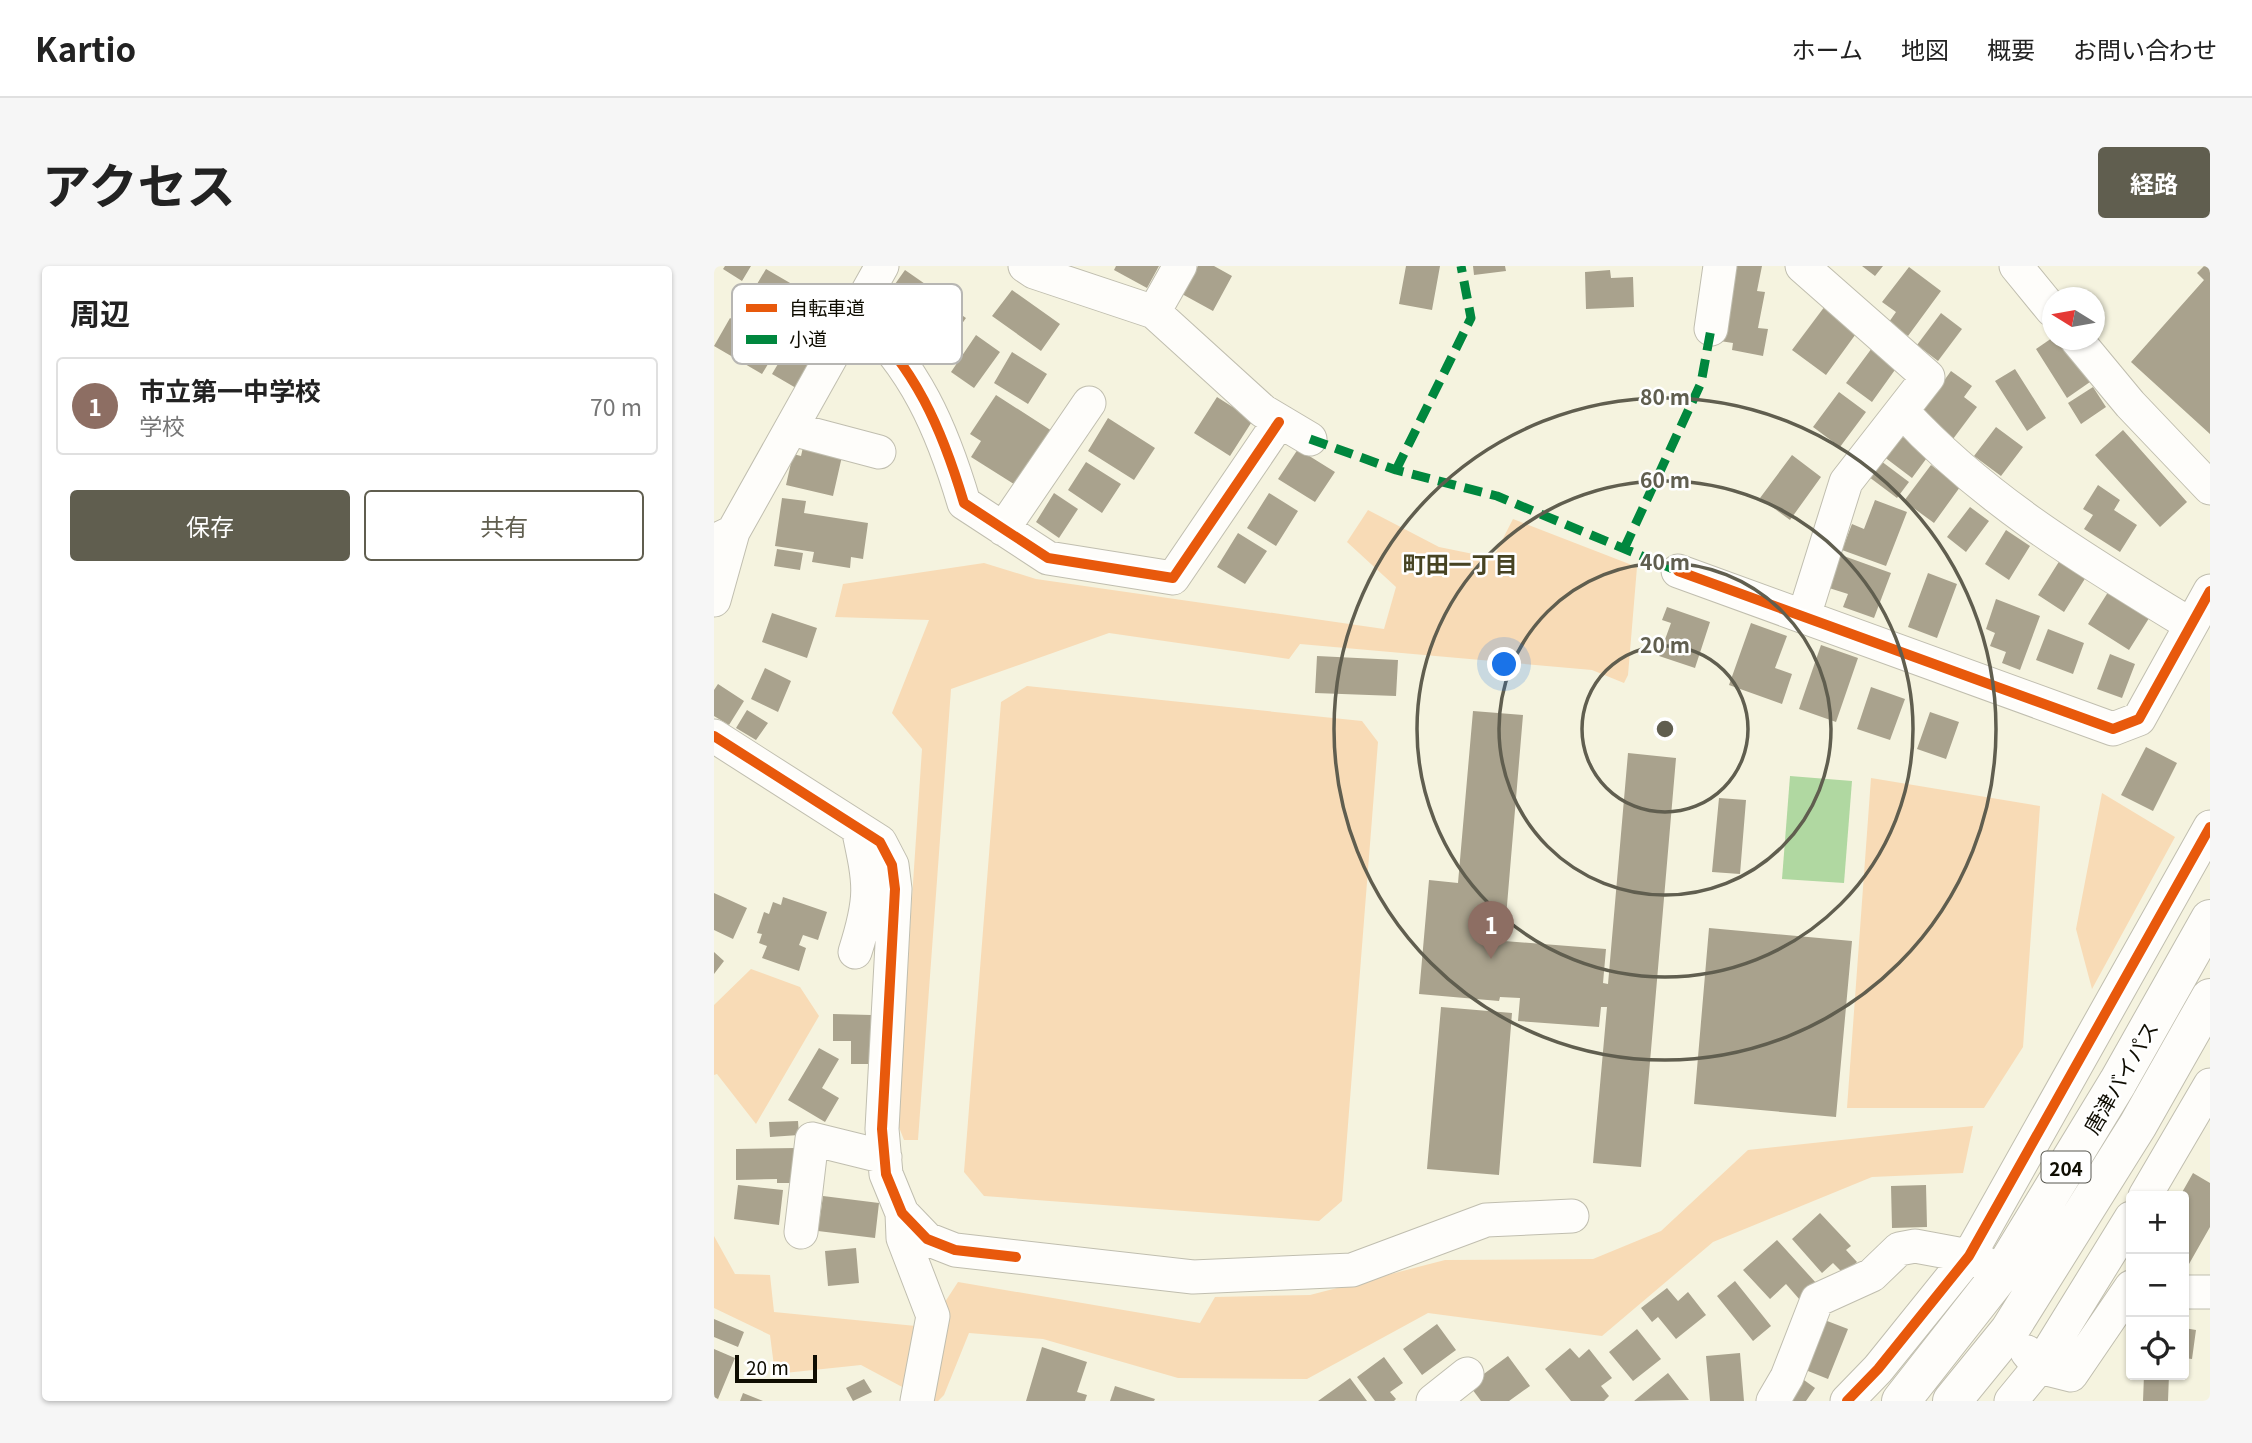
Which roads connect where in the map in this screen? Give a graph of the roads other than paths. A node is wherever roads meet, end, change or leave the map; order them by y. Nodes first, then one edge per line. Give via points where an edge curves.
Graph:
1 (882, 266) edge
2 (1180, 266) edge
3 (1720, 266) edge
4 (1802, 266) edge
5 (2016, 266) edge
6 (1032, 268) edge
7 (873, 284) edge
8 (2042, 297) edge
9 (1154, 312) junction
10 (1711, 330) dead end
11 (2085, 350) edge
12 (829, 364) edge
13 (903, 364) edge
14 (1089, 403) dead end
15 (1903, 412) junction
16 (1279, 422) junction
17 (792, 429) junction
18 (1310, 439) dead end
19 (879, 452) dead end
20 (2210, 488) edge
21 (1003, 529) junction
22 (724, 537) edge
23 (1678, 571) dead end
24 (2210, 591) edge
25 (714, 600) edge
26 (1804, 616) junction
27 (2191, 625) junction
28 (714, 736) edge
29 (2210, 827) edge
30 (858, 828) junction
31 (2210, 919) edge
32 (855, 952) dead end
33 (2210, 998) edge
34 (2210, 1085) edge
35 (885, 1157) junction
36 (2148, 1191) edge
37 (902, 1213) junction
38 (1572, 1216) dead end
39 (2126, 1226) edge
40 (801, 1232) dead end
41 (1969, 1256) junction
42 (2003, 1271) junction
43 (2189, 1292) edge
44 (2210, 1292) edge
45 (2126, 1294) edge
46 (2009, 1331) junction
47 (2039, 1367) junction
48 (1467, 1374) dead end
49 (916, 1401) edge
50 (1433, 1401) edge
51 (1773, 1401) edge
52 (1847, 1401) edge
53 (1901, 1401) edge
54 (1952, 1401) edge
55 (2011, 1401) edge

1 - 7 street
2 - 9 street
3 - 10 street
4 - 15 street via 1928,377
5 - 8 street
6 - 9 street
9 - 16 street
11 - 20 street
12 - 17 street
13 - 21 street via 947,446 964,503
14 - 21 street
15 - 26 street via 1846,482
15 - 27 street via 1941,454 1992,496 2081,558
16 - 18 street
16 - 21 street via 1173,578 1048,558
17 - 19 street
17 - 22 street
22 - 25 street
23 - 26 street
24 - 27 street
26 - 27 street via 2113,729 2139,719
28 - 30 street
29 - 41 street
30 - 32 street via 870,883 867,914
30 - 35 street via 880,842 892,865 895,889 882,1129
31 - 42 highway, 唐津バイパス / 204
33 - 46 highway, 唐津バイパス / 204 via 2138,1125
34 - 36 street
35 - 37 street via 886,1174
35 - 40 street via 812,1139
37 - 38 street via 927,1239 955,1250 1193,1277 1352,1270 1486,1220
37 - 49 street via 904,1238 933,1316
39 - 47 street
41 - 42 street
41 - 51 street via 1915,1246 1899,1249 1872,1275 1817,1300
41 - 52 street
42 - 53 highway, 唐津バイパス / 204
43 - 44 street
45 - 47 street via 2071,1375
46 - 47 street
46 - 54 highway, 唐津バイパス / 204
47 - 55 street
48 - 50 street

